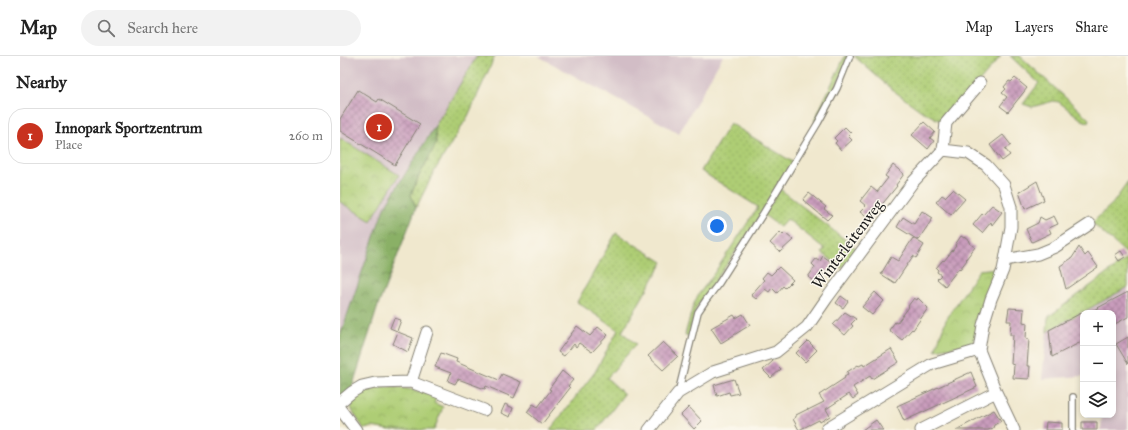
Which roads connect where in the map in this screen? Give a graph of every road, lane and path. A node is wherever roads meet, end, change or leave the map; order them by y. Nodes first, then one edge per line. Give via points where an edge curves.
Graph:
1 (850, 56) edge
2 (980, 83) dead end
3 (942, 150) junction
4 (1090, 224) dead end
5 (1005, 260) junction
6 (427, 332) dead end
7 (979, 350) junction
8 (411, 382) junction
9 (996, 392) junction
10 (678, 393) junction
11 (1073, 397) dead end
12 (340, 402) edge
13 (340, 409) edge
14 (484, 410) dead end
15 (827, 428) dead end
16 (356, 430) edge
17 (649, 430) edge
18 (921, 430) edge
19 (1014, 430) edge
20 (1073, 430) edge

1 - 10 lane via 837,88 795,162 698,312
2 - 3 street via 946,123
3 - 5 street via 968,153 986,165 1004,185 1012,207
3 - 10 street, Winterleitenweg via 913,182 807,327 776,352 713,372
4 - 5 street via 1055,247 1038,254
5 - 7 street via 983,325
6 - 8 street
7 - 9 street
7 - 15 street via 932,364
8 - 12 street via 362,386
8 - 14 street
9 - 18 street
9 - 19 street
10 - 17 street, Winterleitenweg
11 - 20 lane
13 - 16 street

